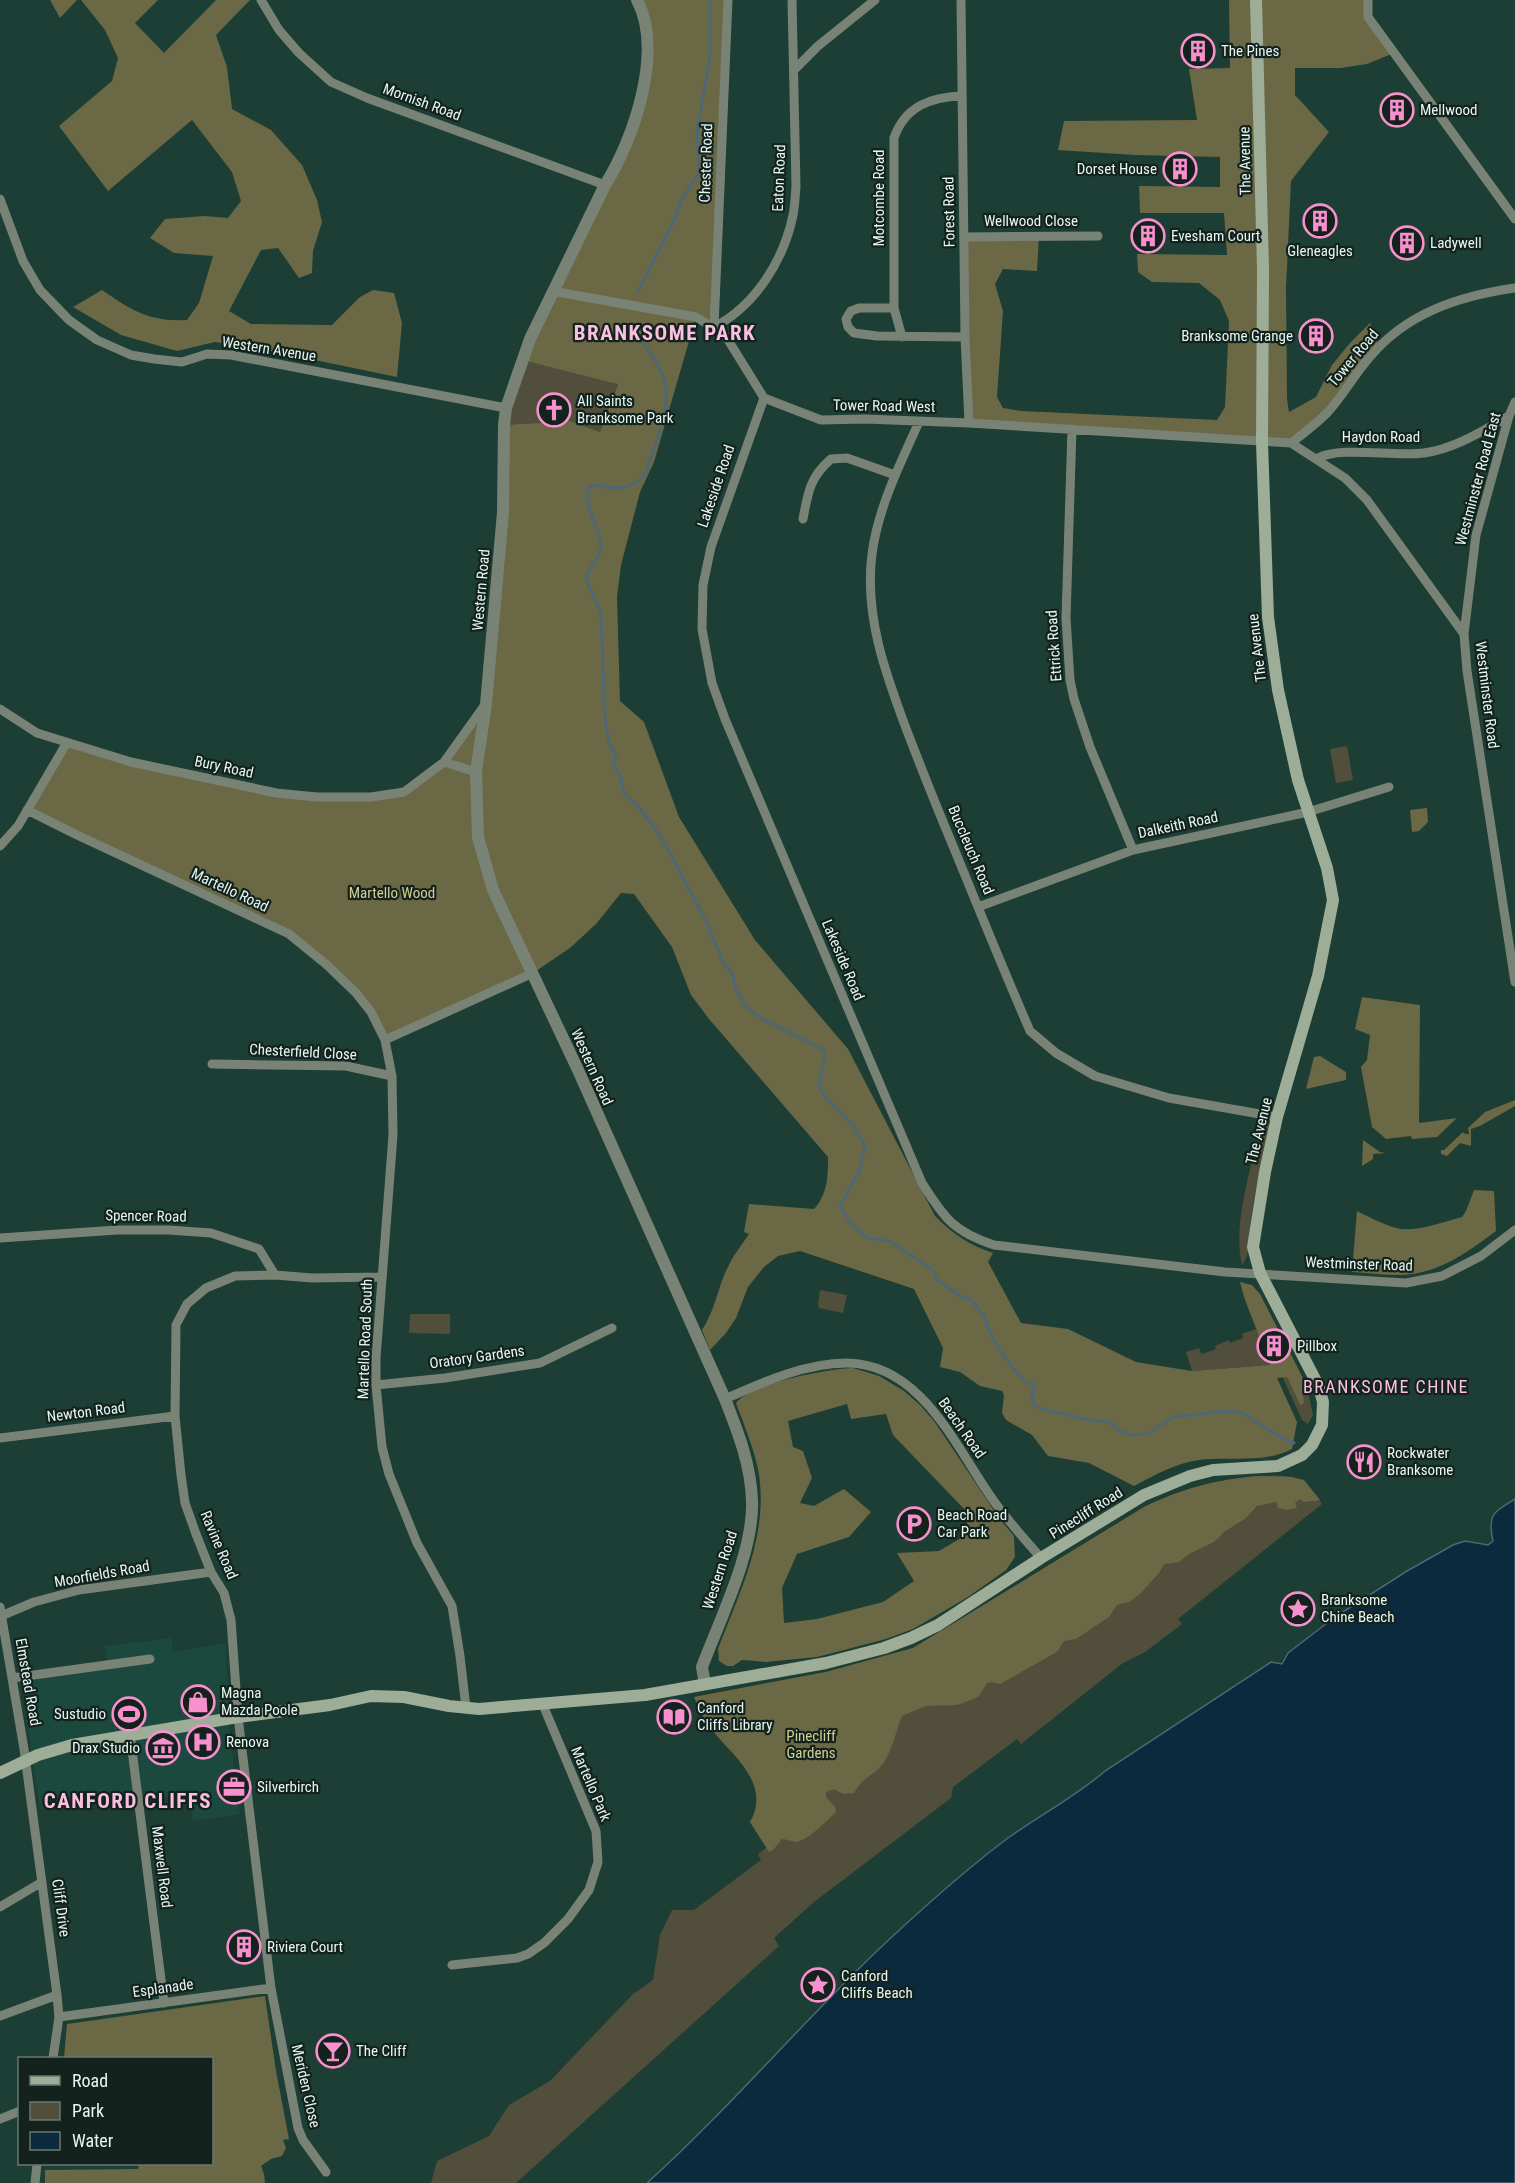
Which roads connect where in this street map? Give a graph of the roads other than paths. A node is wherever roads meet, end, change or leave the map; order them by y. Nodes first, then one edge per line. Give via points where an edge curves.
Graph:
1 (261, 0) edge
2 (637, 0) edge
3 (728, 0) edge
4 (792, 0) edge
5 (876, 0) edge
6 (961, 0) edge
7 (1256, 0) edge
8 (1368, 0) edge
9 (794, 70) junction
10 (962, 96) junction
11 (605, 185) junction
12 (0, 199) edge
13 (1515, 219) edge
14 (1098, 236) dead end
15 (964, 237) junction
16 (1515, 288) edge
17 (552, 291) junction
18 (894, 308) junction
19 (714, 327) junction
20 (902, 337) junction
21 (965, 337) junction
22 (764, 398) junction
23 (1515, 402) edge
24 (506, 408) junction
25 (1509, 416) junction
26 (919, 422) junction
27 (969, 423) junction
28 (1072, 429) junction
29 (1262, 442) junction
30 (1291, 442) junction
31 (1318, 458) junction
32 (895, 475) junction
33 (803, 519) dead end
34 (1464, 634) junction
35 (486, 704) junction
36 (0, 709) edge
37 (66, 744) junction
38 (444, 762) junction
39 (476, 772) junction
40 (1389, 786) dead end
41 (27, 810) junction
42 (1308, 812) junction
43 (0, 846) edge
44 (1133, 850) junction
45 (978, 907) junction
46 (533, 974) junction
47 (1515, 982) edge
48 (385, 1040) junction
49 (212, 1064) dead end
50 (392, 1076) junction
51 (1277, 1117) junction
52 (393, 1136) joint
53 (1515, 1230) edge
54 (0, 1238) edge
55 (1260, 1274) junction
56 (275, 1275) junction
57 (381, 1277) junction
58 (612, 1328) dead end
59 (376, 1385) junction
60 (725, 1399) junction
61 (175, 1416) junction
62 (0, 1438) edge
63 (1041, 1558) junction
64 (212, 1572) junction
65 (1, 1616) edge
66 (150, 1659) dead end
67 (12, 1678) junction
68 (705, 1684) junction
69 (543, 1705) junction
70 (466, 1708) junction
71 (238, 1717) junction
72 (130, 1734) junction
73 (26, 1761) junction
74 (0, 1773) edge
75 (42, 1882) junction
76 (0, 1907) edge
77 (452, 1965) dead end
78 (271, 1989) junction
79 (57, 1995) junction
80 (273, 2000) joint
81 (164, 2003) junction
82 (0, 2016) edge
83 (59, 2016) junction
84 (53, 2057) edge
85 (18, 2112) edge
86 (0, 2120) edge
87 (37, 2165) edge
88 (326, 2172) dead end
89 (35, 2183) edge

1 - 11 street, Mornish Road via 279,30 331,82
2 - 11 street, Western Road via 647,27 644,75 629,138
3 - 19 street, Chester Road
4 - 9 street, Eaton Road
5 - 9 street
6 - 10 street, Forest Road
7 - 29 main road, The Avenue via 1263,269
8 - 13 street via 1368,16
9 - 19 street, Eaton Road via 796,187 787,237 756,294 729,320
10 - 15 street, Forest Road
10 - 18 street, Motcombe Road via 923,102 903,119 894,138
11 - 17 street, Western Road
12 - 24 street, Western Avenue via 23,261 40,290 69,320 97,340 130,355 182,362 207,354 231,355
14 - 15 street, Wellwood Close
15 - 21 street, Forest Road
16 - 30 street, Tower Road via 1463,297 1426,311 1398,329 1370,357 1328,412
17 - 19 street via 696,317
17 - 24 street, Western Road
18 - 20 street, Motcombe Road
18 - 20 street via 851,311 846,319 848,327 854,333
19 - 22 street via 738,353
20 - 21 street
21 - 27 street, Forest Road
22 - 26 street, Tower Road West via 821,420
22 - 55 street, Lakeside Road via 711,547 702,585 702,629 712,682 922,1183 941,1212 959,1230 994,1245
23 - 25 street, Westminster Road East
24 - 35 street, Western Road via 503,512
25 - 31 street, Haydon Road via 1453,446 1424,453 1328,453
25 - 34 street, Westminster Road East via 1476,535
26 - 27 street, Tower Road West
26 - 32 street, Buccleuch Road
27 - 28 street, Tower Road West
28 - 29 street, Tower Road West
28 - 44 street, Ettrick Road via 1066,618 1070,680 1090,747
29 - 30 street
29 - 42 main road, The Avenue via 1268,617 1278,690
30 - 31 street, Westminster Road
31 - 34 street, Westminster Road via 1368,500
32 - 33 street via 847,458 831,459 818,470
32 - 45 street, Buccleuch Road via 872,555 875,630 885,671
34 - 47 street, Westminster Road
35 - 38 street, Bury Road
35 - 39 street, Western Road
36 - 37 street, Bury Road via 37,733
37 - 38 street, Bury Road via 276,793 317,797 371,797 404,792
37 - 41 street
38 - 39 street
39 - 46 street, Western Road via 478,837 493,890
40 - 42 street, Dalkeith Road
41 - 43 street
41 - 48 street, Martello Road via 289,934 356,993
42 - 44 street, Dalkeith Road
42 - 51 main road, The Avenue via 1333,900 1318,976
44 - 45 street, Dalkeith Road
45 - 51 street, Buccleuch Road via 1030,1031 1056,1053 1095,1076 1169,1098
46 - 48 street
46 - 60 street, Western Road
48 - 50 street, Martello Road
49 - 50 street, Chesterfield Close via 346,1066
50 - 52 street, Martello Road
51 - 55 main road, The Avenue via 1254,1235 1254,1257
52 - 57 street, Martello Road South
53 - 55 street, Westminster Road via 1481,1256 1423,1281 1390,1283
54 - 56 street, Spencer Road via 117,1230 211,1233 259,1249
55 - 63 main road, Pinecliff Road via 1319,1387 1324,1412 1311,1445 1302,1455 1278,1466 1213,1470 1169,1483 1115,1511
56 - 57 street, Ravine Road
56 - 61 street, Ravine Road via 235,1276 206,1288 187,1304 176,1325
57 - 59 street, Martello Road South
58 - 59 street, Oratory Gardens via 540,1363
59 - 70 street, Martello Road South via 382,1447 389,1474 417,1543 452,1606
60 - 63 street, Beach Road via 770,1379 848,1363 898,1379 937,1414 1001,1511
60 - 68 street, Western Road via 742,1443 752,1503 748,1545 702,1667
61 - 62 street, Newton Road
61 - 64 street, Ravine Road via 185,1503
63 - 68 main road, Pinecliff Road via 938,1625 911,1638 826,1663
64 - 65 street, Moorfields Road via 79,1590
64 - 71 street, Ravine Road via 224,1593 231,1620
65 - 67 street, Elmstead Road
66 - 67 street
67 - 73 street, Elmstead Road
68 - 69 main road via 656,1694
69 - 70 main road
69 - 77 street, Martello Park via 596,1831 598,1862 592,1883 568,1919 528,1954
70 - 71 main road via 387,1695
71 - 72 main road
71 - 78 street, Ravine Road
72 - 73 main road via 72,1745
72 - 81 street, Maxwell Road
73 - 74 main road
73 - 75 street, Cliff Drive
75 - 76 street
75 - 79 street, Cliff Drive
78 - 80 street, Ravine Road
78 - 81 street, Esplanade
79 - 82 street
79 - 83 street, Cliff Drive
80 - 88 street, Meriden Close via 298,2128
81 - 83 street, Esplanade
83 - 84 street, Cliff Drive
85 - 86 street
87 - 89 street

